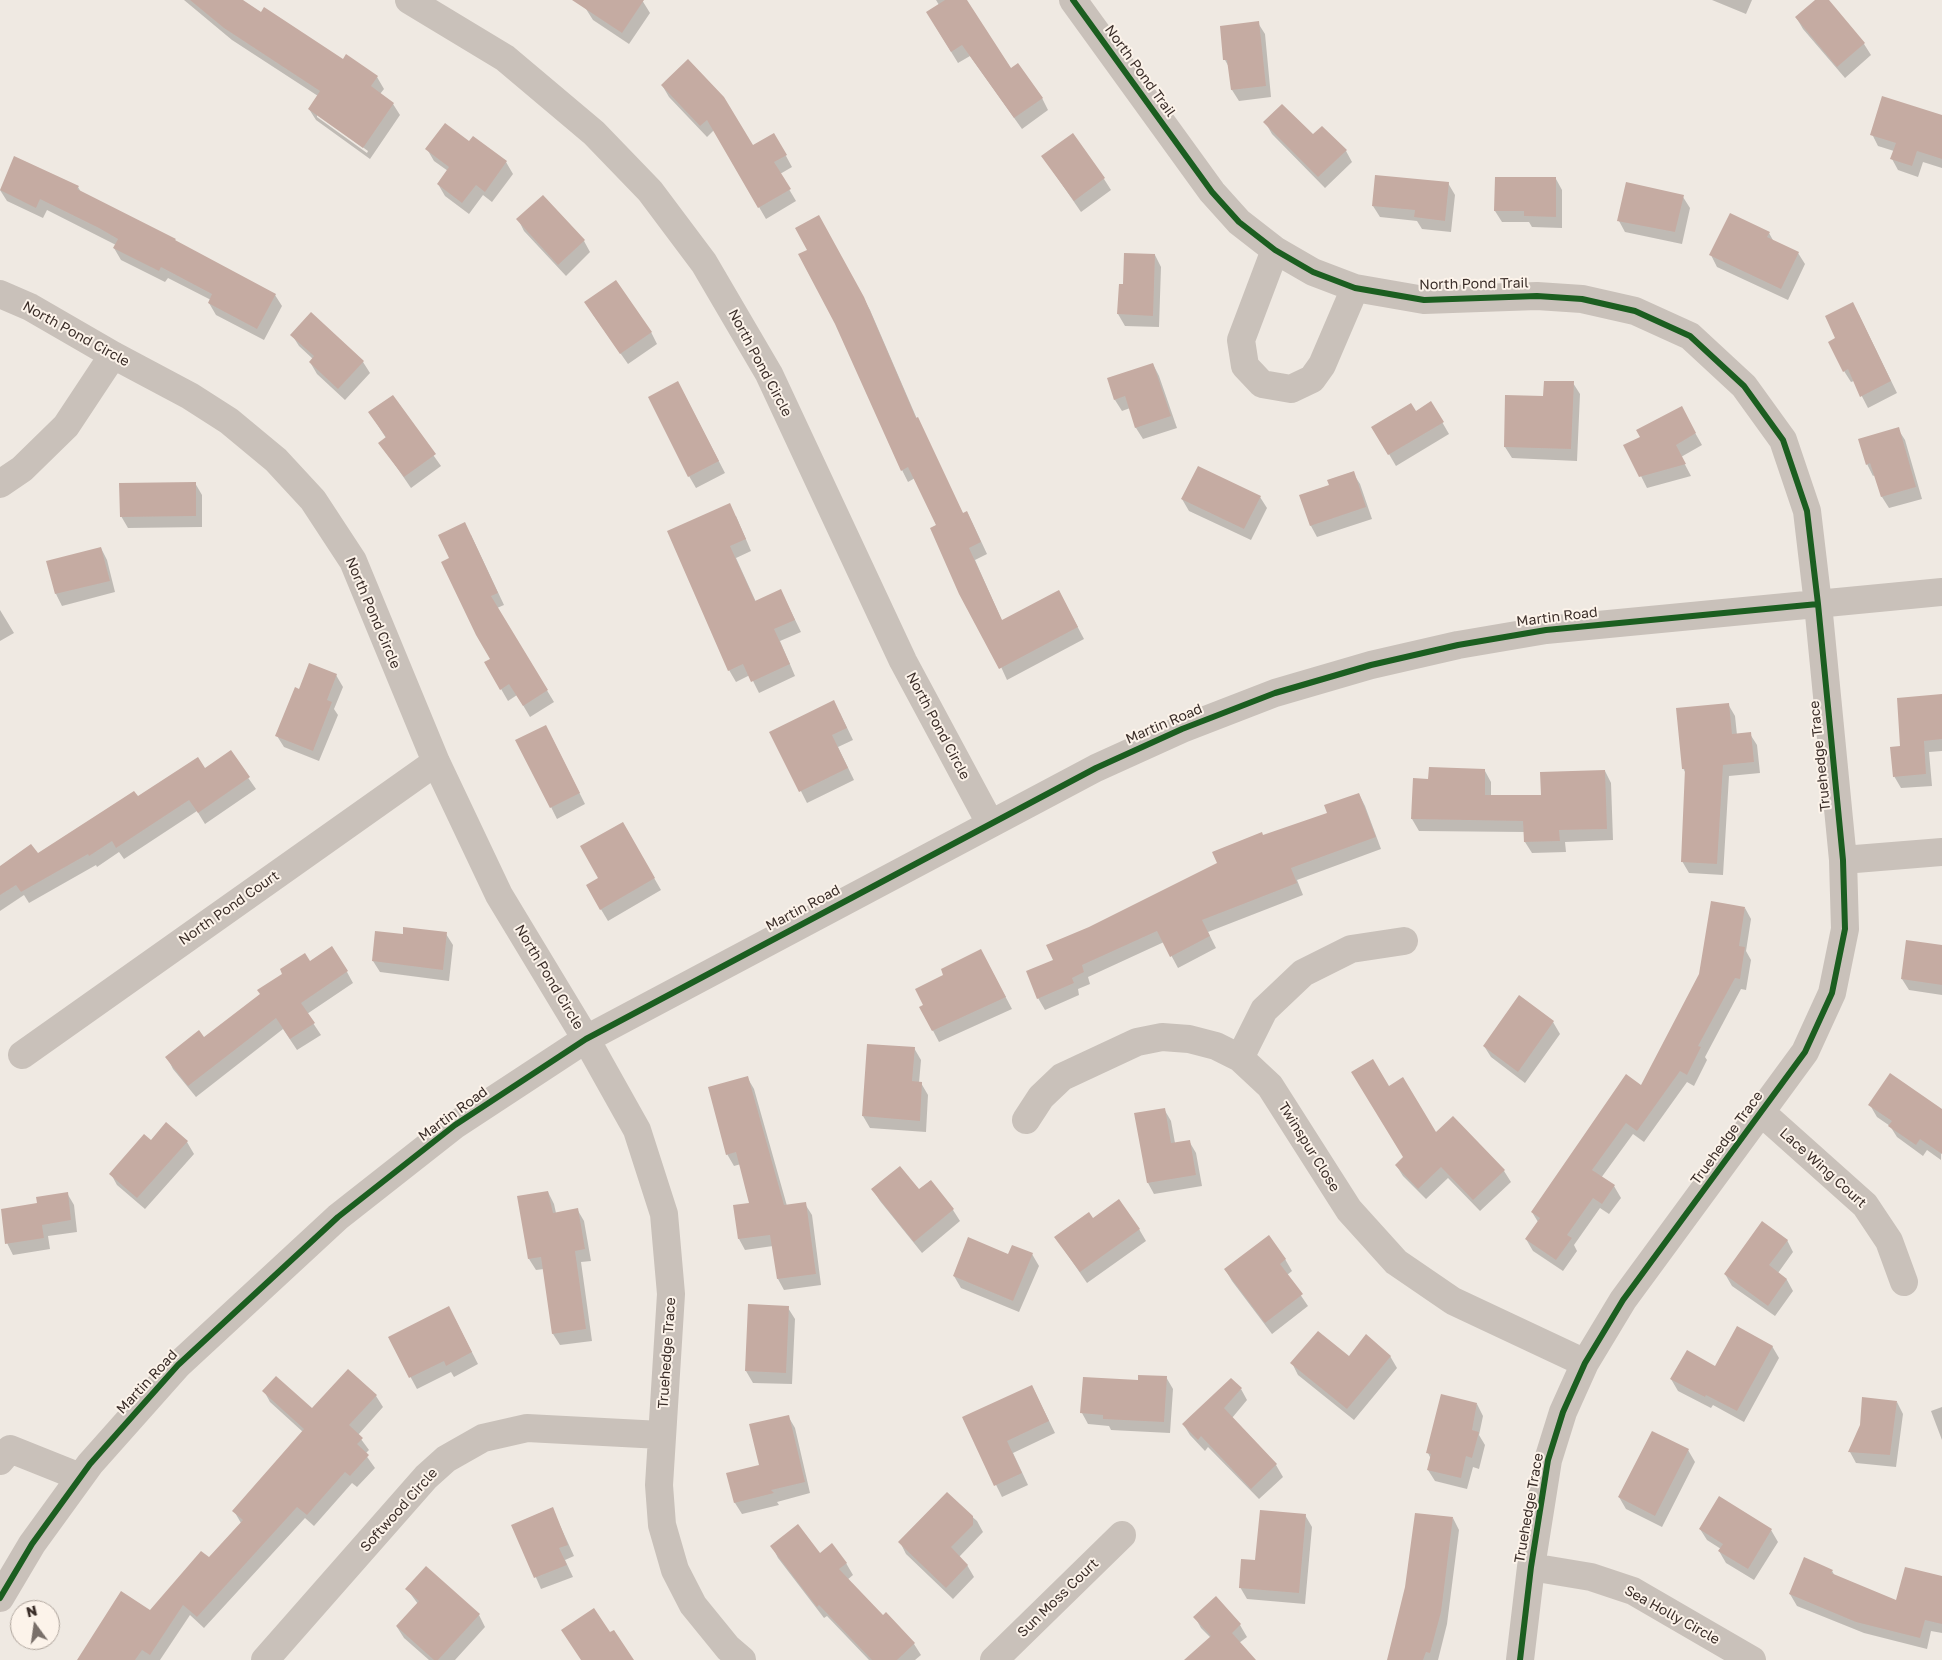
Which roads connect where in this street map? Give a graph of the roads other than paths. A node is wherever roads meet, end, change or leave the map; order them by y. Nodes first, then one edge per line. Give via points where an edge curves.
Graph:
1 (409, 0) edge
2 (1085, 4) edge
3 (1275, 250) junction
4 (1355, 288) junction
5 (0, 294) edge
6 (113, 355) junction
7 (0, 484) edge
8 (1942, 592) edge
9 (1818, 604) junction
10 (436, 762) junction
11 (990, 823) junction
12 (1942, 852) edge
13 (1843, 860) junction
14 (1404, 941) dead end
15 (586, 1039) junction
16 (22, 1055) dead end
17 (1240, 1058) junction
18 (1762, 1113) junction
19 (1026, 1120) dead end
20 (1904, 1282) dead end
21 (1584, 1364) junction
22 (661, 1435) junction
23 (0, 1461) edge
24 (80, 1477) junction
25 (1122, 1535) dead end
26 (1531, 1567) junction
27 (0, 1598) edge
28 (265, 1660) edge
29 (742, 1660) edge
30 (994, 1660) edge
31 (1520, 1660) edge
32 (1752, 1660) edge

1 - 11 street, North Pond Circle via 505,58 594,133 650,191 704,263 769,374 903,661
2 - 3 street, North Pond Trail via 1212,192 1239,222
3 - 4 street, North Pond Trail via 1313,272
3 - 4 street via 1241,340 1245,366 1262,384 1291,390 1312,379 1322,365
4 - 9 street, North Pond Trail via 1424,300 1537,296 1582,298 1635,311 1690,336 1744,386 1783,440 1807,511
5 - 6 street, North Pond Circle via 30,307
6 - 7 street via 66,426 22,469
6 - 10 street, North Pond Circle via 229,421 276,460 313,500 353,561
8 - 9 street, Martin Road
9 - 11 street, Martin Road via 1546,630 1458,645 1371,665 1275,693 1182,729 1096,768
9 - 13 street, Truehedge Trace
10 - 15 street, North Pond Circle via 499,895
10 - 16 street, North Pond Court
11 - 15 street, Martin Road
12 - 13 street
13 - 18 street, Truehedge Trace via 1845,929 1832,993 1805,1052
14 - 17 street via 1351,949 1303,973 1264,1010
15 - 22 street, Truehedge Trace via 638,1130 664,1214 671,1294
15 - 24 street, Martin Road via 455,1125 338,1217 178,1365
17 - 19 street, Twinspur Close via 1216,1046 1189,1039 1162,1038 1137,1042 1062,1078 1041,1097
17 - 21 street, Twinspur Close via 1270,1086 1349,1210 1396,1262 1453,1301
18 - 20 street, Lace Wing Court via 1865,1205 1889,1241
18 - 21 street, Truehedge Trace via 1623,1300
21 - 26 street, Truehedge Trace via 1563,1412 1548,1460
22 - 28 street, Softwood Circle via 527,1428 483,1438 446,1459 426,1477
22 - 29 street, Truehedge Trace via 658,1485 662,1525 675,1570 693,1605
23 - 24 street via 10,1449
24 - 27 street, Martin Road via 32,1544
25 - 30 street, Sun Moss Court
26 - 31 street, Truehedge Trace
26 - 32 street, Sea Holly Circle via 1591,1576 1633,1591

